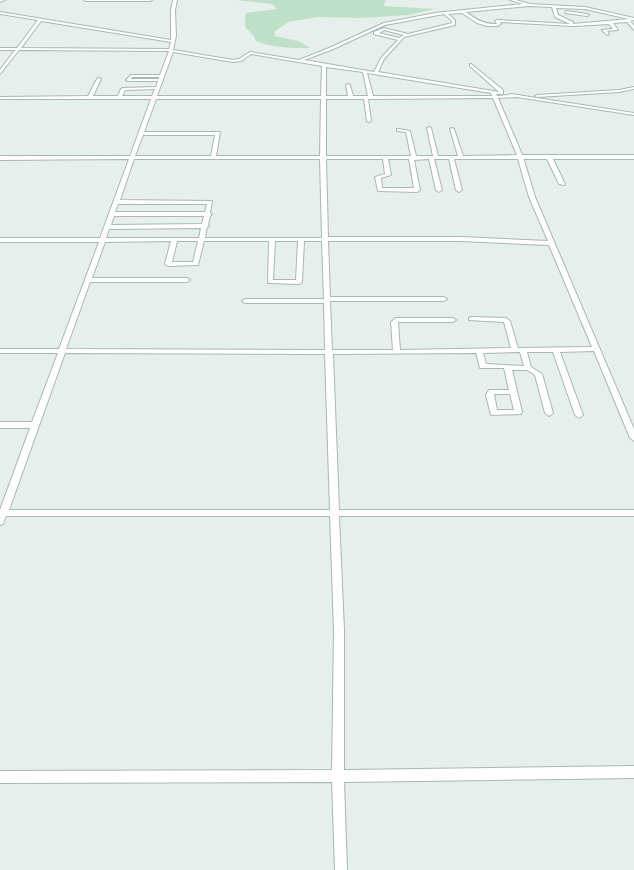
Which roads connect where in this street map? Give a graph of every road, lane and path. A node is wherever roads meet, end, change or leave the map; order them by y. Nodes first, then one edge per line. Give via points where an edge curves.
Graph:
1 (4, 0) edge
2 (86, 0) edge
3 (150, 0) edge
4 (175, 0) edge
5 (512, 0) edge
6 (0, 1) edge
7 (529, 5) junction
8 (554, 6) junction
9 (565, 7) junction
10 (462, 11) junction
11 (566, 12) junction
12 (0, 13) edge
13 (445, 13) junction
14 (586, 14) dead end
15 (573, 17) dead end
16 (634, 19) edge
17 (40, 20) junction
18 (601, 22) junction
19 (610, 22) junction
20 (628, 22) junction
21 (574, 25) junction
22 (598, 27) dead end
23 (634, 29) edge
24 (406, 34) junction
25 (607, 34) dead end
26 (400, 39) junction
27 (173, 41) junction
28 (0, 49) edge
29 (18, 49) junction
30 (171, 50) junction
31 (299, 61) junction
32 (324, 65) junction
33 (471, 65) dead end
34 (365, 72) junction
35 (0, 73) edge
36 (375, 74) junction
37 (161, 78) junction
38 (99, 79) dead end
39 (348, 85) dead end
40 (157, 88) junction
41 (634, 88) edge
42 (501, 94) junction
43 (494, 95) junction
44 (516, 96) junction
45 (90, 97) junction
46 (120, 97) junction
47 (154, 97) junction
48 (323, 97) junction
49 (351, 97) junction
50 (369, 97) junction
51 (0, 98) edge
52 (534, 99) junction
53 (634, 114) edge
54 (369, 121) dead end
55 (429, 128) dead end
56 (452, 128) dead end
57 (399, 130) dead end
58 (140, 134) junction
59 (132, 157) junction
60 (520, 157) junction
61 (549, 157) junction
62 (634, 157) edge
63 (0, 158) edge
64 (213, 158) junction
65 (323, 158) junction
66 (385, 158) junction
67 (412, 158) junction
68 (434, 158) junction
69 (451, 158) junction
70 (460, 158) junction
71 (562, 184) dead end
72 (439, 190) dead end
73 (459, 190) dead end
74 (116, 202) junction
75 (112, 214) junction
76 (208, 214) junction
77 (206, 226) junction
78 (108, 227) junction
79 (272, 239) junction
80 (301, 239) junction
81 (327, 239) junction
82 (0, 240) edge
83 (103, 240) junction
84 (174, 240) junction
85 (202, 240) junction
86 (552, 243) junction
87 (89, 280) junction
88 (187, 280) dead end
89 (444, 299) dead end
90 (327, 300) junction
91 (246, 301) dead end
92 (471, 319) dead end
93 (452, 320) dead end
94 (596, 349) junction
95 (515, 350) junction
96 (523, 350) junction
97 (556, 350) junction
98 (0, 351) edge
99 (63, 351) junction
100 (329, 351) junction
101 (479, 351) junction
102 (397, 352) junction
103 (504, 366) dead end
104 (528, 368) junction
105 (513, 392) dead end
106 (549, 413) dead end
107 (579, 415) dead end
108 (0, 425) edge
109 (35, 425) junction
110 (634, 438) edge
111 (2, 512) edge
112 (335, 512) junction
113 (634, 513) edge
114 (0, 522) edge
115 (634, 772) edge
116 (338, 776) junction
117 (0, 777) edge
118 (341, 870) edge

1 - 6 street
2 - 3 street
4 - 27 street
5 - 7 street
7 - 8 street
7 - 10 street
8 - 9 street
8 - 21 street via 556,16
9 - 11 street
9 - 16 street via 585,8
10 - 13 street
10 - 21 street via 483,25 499,24 498,21 502,21
11 - 14 street
11 - 15 street
12 - 17 street
13 - 24 street via 454,24
13 - 31 street via 384,24
16 - 20 street
17 - 27 street
17 - 29 street
18 - 19 street
18 - 21 street
18 - 22 street via 604,26
19 - 20 street
19 - 25 street via 616,30 604,30
20 - 23 street
24 - 26 street
24 - 26 street via 384,29 374,34
26 - 36 street via 382,59
27 - 30 street
28 - 29 street
29 - 30 street
29 - 35 street
30 - 31 street via 233,61 240,60 250,53
30 - 37 street
31 - 32 street
32 - 34 street
32 - 48 street
33 - 42 street via 501,91
34 - 36 street
34 - 50 street
36 - 43 street
37 - 37 street via 128,80 131,76
37 - 40 street
38 - 45 street
39 - 49 street
40 - 46 street via 123,89
40 - 47 street
41 - 52 street via 541,95
42 - 43 street
42 - 44 street
43 - 44 street
43 - 50 street
43 - 60 street
44 - 52 street
45 - 46 street
45 - 51 street
46 - 47 street
47 - 48 street
47 - 58 street
48 - 49 street
48 - 65 street
49 - 50 street
50 - 54 street
52 - 53 street
55 - 68 street
56 - 70 street
57 - 67 street via 408,131
58 - 59 street
58 - 64 street via 218,133
59 - 63 street
59 - 64 street
59 - 74 street
60 - 61 street
60 - 70 street
60 - 86 street via 532,197
61 - 62 street
61 - 71 street
64 - 65 street
65 - 66 street
65 - 81 street
66 - 67 street
66 - 67 street via 388,175 378,177 380,190 417,190
67 - 68 street
68 - 69 street
68 - 72 street
69 - 70 street
69 - 73 street
74 - 75 street
74 - 76 street via 210,202
75 - 76 street
75 - 78 street
76 - 77 street
77 - 78 street
77 - 85 street
78 - 83 street
79 - 80 street
79 - 80 street via 270,282 299,282
79 - 85 street
80 - 81 street
81 - 86 street via 461,239
81 - 90 street
82 - 83 street
83 - 84 street
83 - 87 street
84 - 85 street
84 - 85 street via 168,264 196,264
86 - 94 street
87 - 88 street
87 - 99 street
89 - 90 street
90 - 91 street
90 - 100 street
92 - 95 street via 507,321
93 - 102 street via 396,320 394,322
94 - 97 street
94 - 110 street
95 - 96 street
95 - 101 street
96 - 97 street
96 - 104 street
97 - 107 street
98 - 99 street
99 - 100 street
99 - 109 street
100 - 102 street
100 - 112 street
101 - 102 street
101 - 103 street via 483,366
104 - 105 street via 508,368
104 - 106 street via 538,374
108 - 109 street
109 - 111 street
111 - 112 street
111 - 114 street
112 - 113 street
112 - 116 street via 339,630
115 - 116 street
116 - 117 street
116 - 118 street

